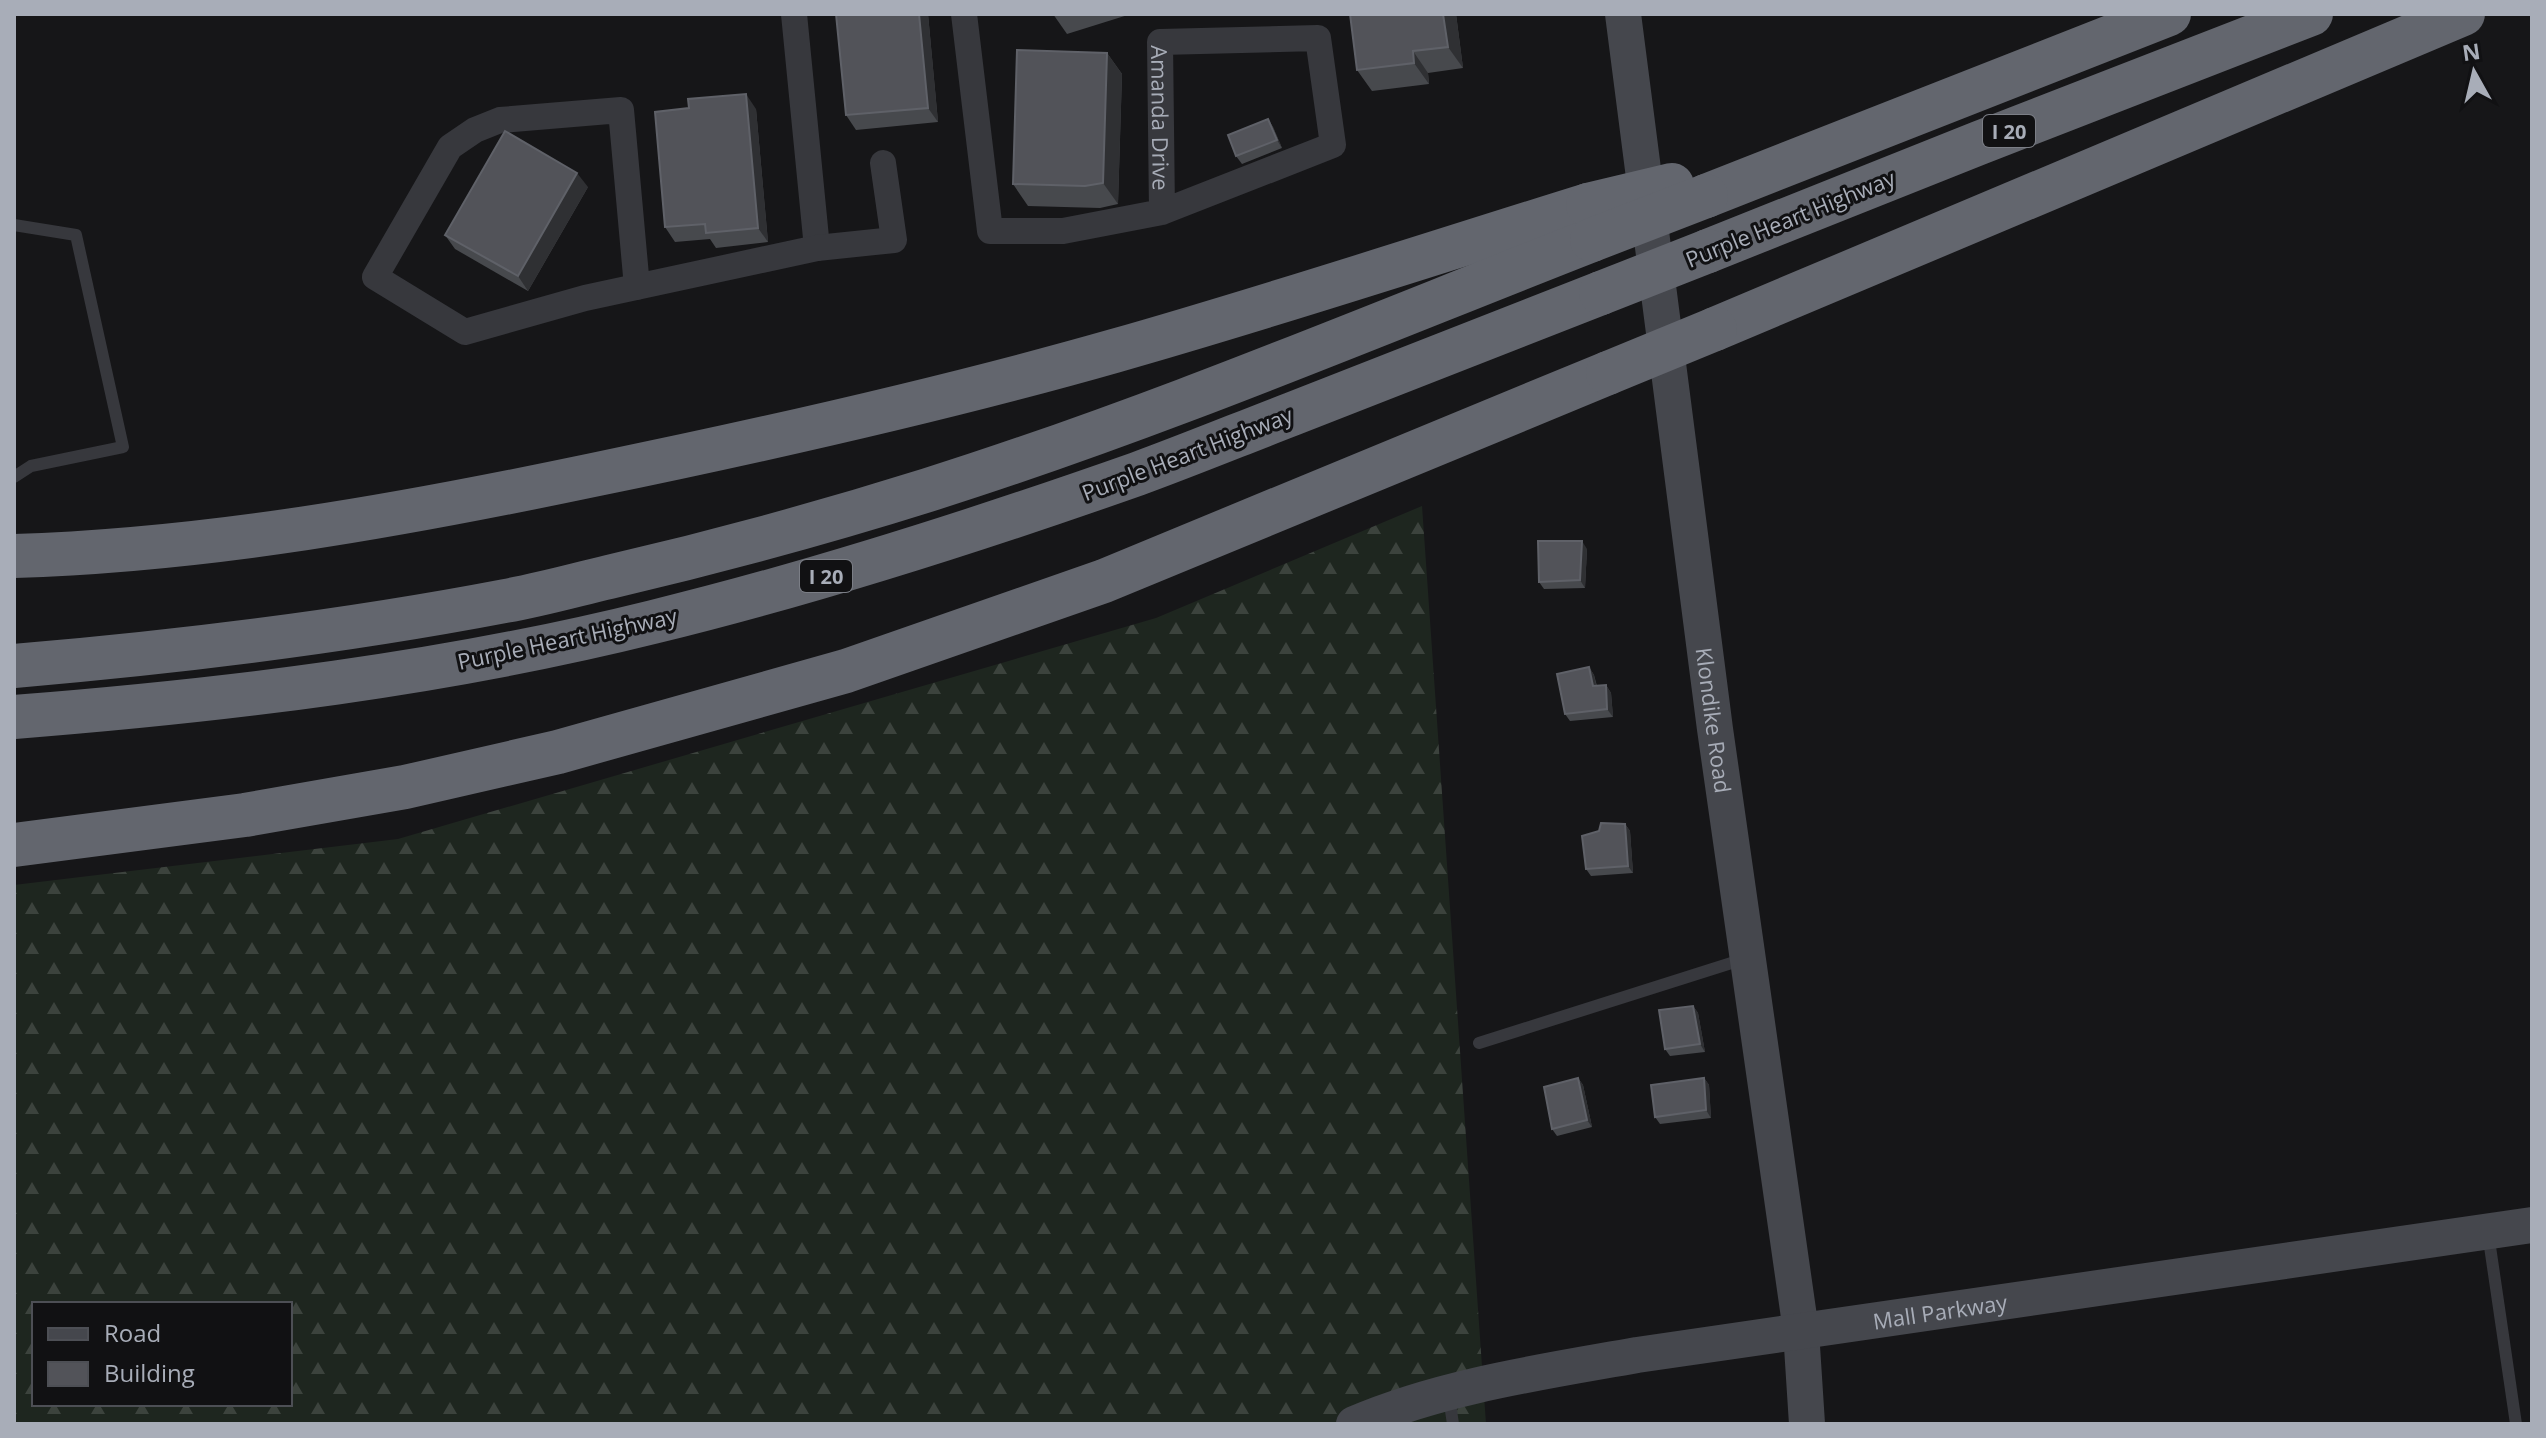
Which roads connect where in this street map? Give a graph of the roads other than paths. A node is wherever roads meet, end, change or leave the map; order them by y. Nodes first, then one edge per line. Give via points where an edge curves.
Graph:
1 (794, 14) edge
2 (964, 14) edge
3 (1623, 14) edge
4 (2169, 14) edge
5 (2311, 14) edge
6 (2463, 14) edge
7 (883, 163) dead end
8 (1162, 212) junction
9 (1590, 222) junction
10 (14, 225) edge
11 (817, 248) junction
12 (637, 287) junction
13 (14, 477) edge
14 (14, 556) edge
15 (14, 666) edge
16 (14, 717) edge
17 (14, 845) edge
18 (1747, 958) junction
19 (1479, 1043) dead end
20 (2532, 1225) edge
21 (2487, 1231) junction
22 (1801, 1331) junction
23 (1451, 1409) edge
24 (1354, 1424) edge
25 (1807, 1424) edge
26 (2516, 1424) edge

1 - 11 street
2 - 8 street, Amanda Drive via 990,231 1063,231
3 - 18 street, Klondike Road
4 - 9 highway, I 20, bridge via 1781,166
5 - 16 highway, Purple Heart Highway / I 20, bridge via 1141,472 783,588 651,623 363,679 247,696
6 - 17 highway, bridge via 1104,581 846,671 558,752 405,787 245,815
7 - 11 street via 894,240
8 - 8 street, Amanda Drive via 1333,145 1318,38 1160,42
9 - 14 highway via 827,425 503,494 193,543
9 - 15 highway, I 20 via 1161,409 926,491 763,539 478,606 246,642
10 - 13 lane via 76,235 123,447 31,466
11 - 12 street
12 - 12 street via 465,332 375,277 450,147 475,130 500,120 621,110
18 - 19 lane
18 - 22 street, Klondike Road
20 - 21 street, Mall Parkway
21 - 22 street, Mall Parkway
21 - 26 lane
22 - 23 street, Mall Parkway via 1509,1378
22 - 25 street, Klondike Road
23 - 24 street, Mall Parkway via 1384,1411

